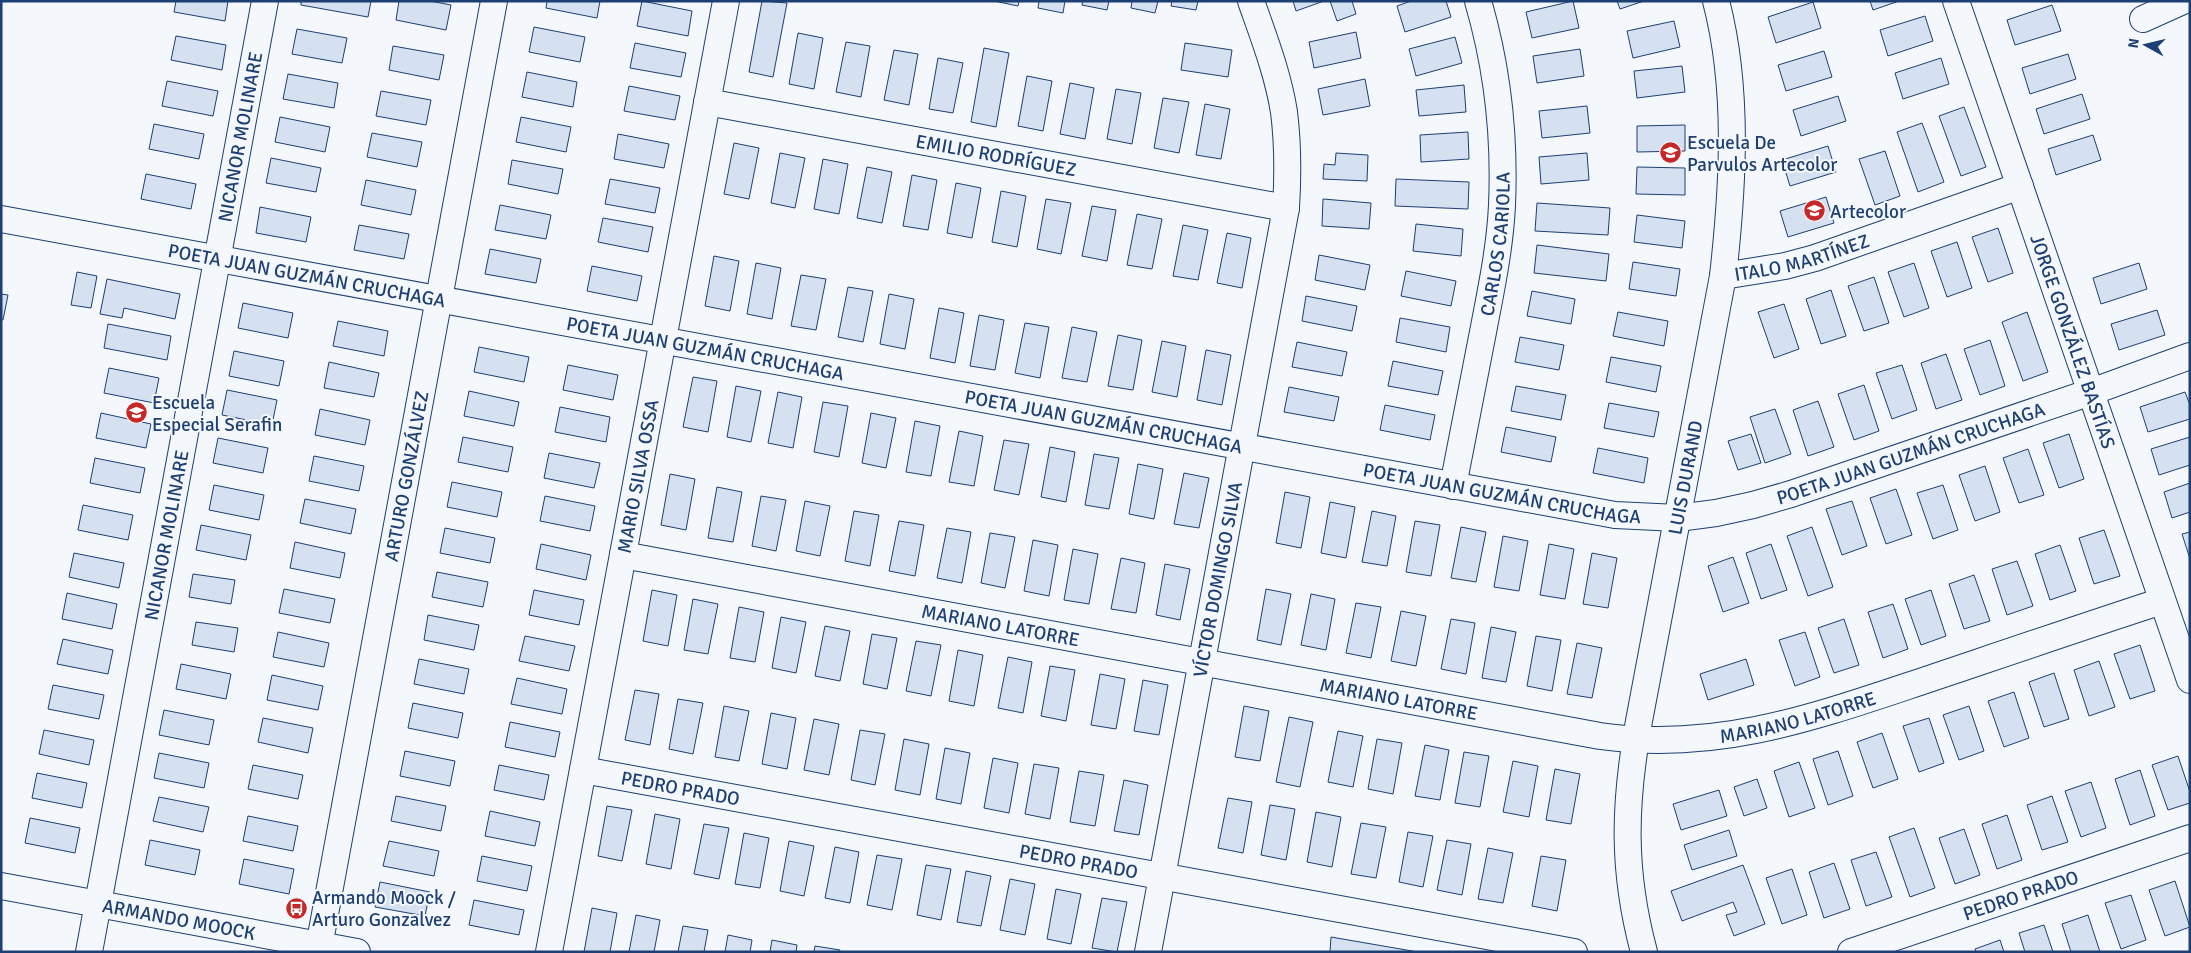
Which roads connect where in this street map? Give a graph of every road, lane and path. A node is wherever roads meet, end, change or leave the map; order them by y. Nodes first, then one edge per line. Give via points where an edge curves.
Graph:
1 (264, 1) edge
2 (494, 1) edge
3 (726, 1) edge
4 (1252, 1) edge
5 (1478, 1) edge
6 (1716, 1) edge
7 (1956, 1) edge
8 (2182, 1) edge
9 (2143, 19) dead end
10 (707, 102) junction
11 (2020, 186) junction
12 (1286, 208) junction
13 (1, 219) edge
14 (217, 258) junction
15 (1723, 276) junction
16 (439, 300) junction
17 (663, 340) junction
18 (2190, 356) edge
19 (2091, 392) junction
20 (1242, 447) junction
21 (1453, 486) junction
22 (1678, 518) junction
23 (623, 555) junction
24 (2162, 601) junction
25 (1202, 662) junction
26 (2190, 680) edge
27 (1636, 740) junction
28 (583, 770) junction
29 (2190, 838) edge
30 (1162, 875) junction
31 (1, 886) edge
32 (98, 903) junction
33 (319, 948) edge
34 (89, 952) edge
35 (357, 952) edge
36 (549, 952) edge
37 (1148, 952) edge
38 (1574, 952) edge
39 (1644, 952) edge
40 (1851, 952) edge

1 - 14 street, NICANOR MOLINARE
2 - 16 street, ARTURO GONZÁLVEZ
3 - 10 street, MARIO SILVA OSSA
4 - 12 street, VÍCTOR DOMINGO SILVA via 1284,111 1288,174
5 - 21 street, CARLOS CARIOLA via 1497,96 1503,168 1502,205 1495,269
6 - 15 street, LUIS DURAND via 1727,68 1731,133
7 - 11 street, JORGE GONZÁLEZ BASTÍAS
8 - 9 street
10 - 12 street, EMILIO RODRÍGUEZ
10 - 17 street, MARIO SILVA OSSA
11 - 15 street, ITALO MARTÍNEZ via 1815,258
11 - 19 street, JORGE GONZÁLEZ BASTÍAS
12 - 20 street, VÍCTOR DOMINGO SILVA
13 - 14 street, POETA JUAN GUZMÁN CRUCHAGA
14 - 16 street, POETA JUAN GUZMÁN CRUCHAGA
14 - 32 street, NICANOR MOLINARE
15 - 22 street, LUIS DURAND
16 - 17 street, POETA JUAN GUZMÁN CRUCHAGA
16 - 33 street, ARTURO GONZÁLVEZ
17 - 20 street, POETA JUAN GUZMÁN CRUCHAGA
17 - 23 street, MARIO SILVA OSSA
18 - 19 street, POETA JUAN GUZMÁN CRUCHAGA
19 - 22 street, POETA JUAN GUZMÁN CRUCHAGA via 1791,494 1716,513
19 - 24 street, JORGE GONZÁLEZ BASTÍAS
20 - 21 street, POETA JUAN GUZMÁN CRUCHAGA
20 - 25 street, VÍCTOR DOMINGO SILVA
21 - 22 street, POETA JUAN GUZMÁN CRUCHAGA via 1615,515
22 - 27 street, LUIS DURAND
23 - 25 street, MARIANO LATORRE
23 - 28 street, MARIO SILVA OSSA
24 - 26 street, JORGE GONZÁLEZ BASTÍAS
24 - 27 street, MARIANO LATORRE via 1811,718 1740,734
25 - 27 street, MARIANO LATORRE
25 - 30 street, VÍCTOR DOMINGO SILVA
27 - 39 street, LUIS DURAND via 1626,821 1627,858 1630,892
28 - 30 street, PEDRO PRADO
28 - 36 street, MARIO SILVA OSSA
29 - 40 street, PEDRO PRADO
30 - 37 street, VÍCTOR DOMINGO SILVA
30 - 38 street, PEDRO PRADO
31 - 32 street, ARMANDO MOOCK
32 - 33 street, ARMANDO MOOCK
32 - 34 street, NICANOR MOLINARE
33 - 35 street, ARMANDO MOOCK

